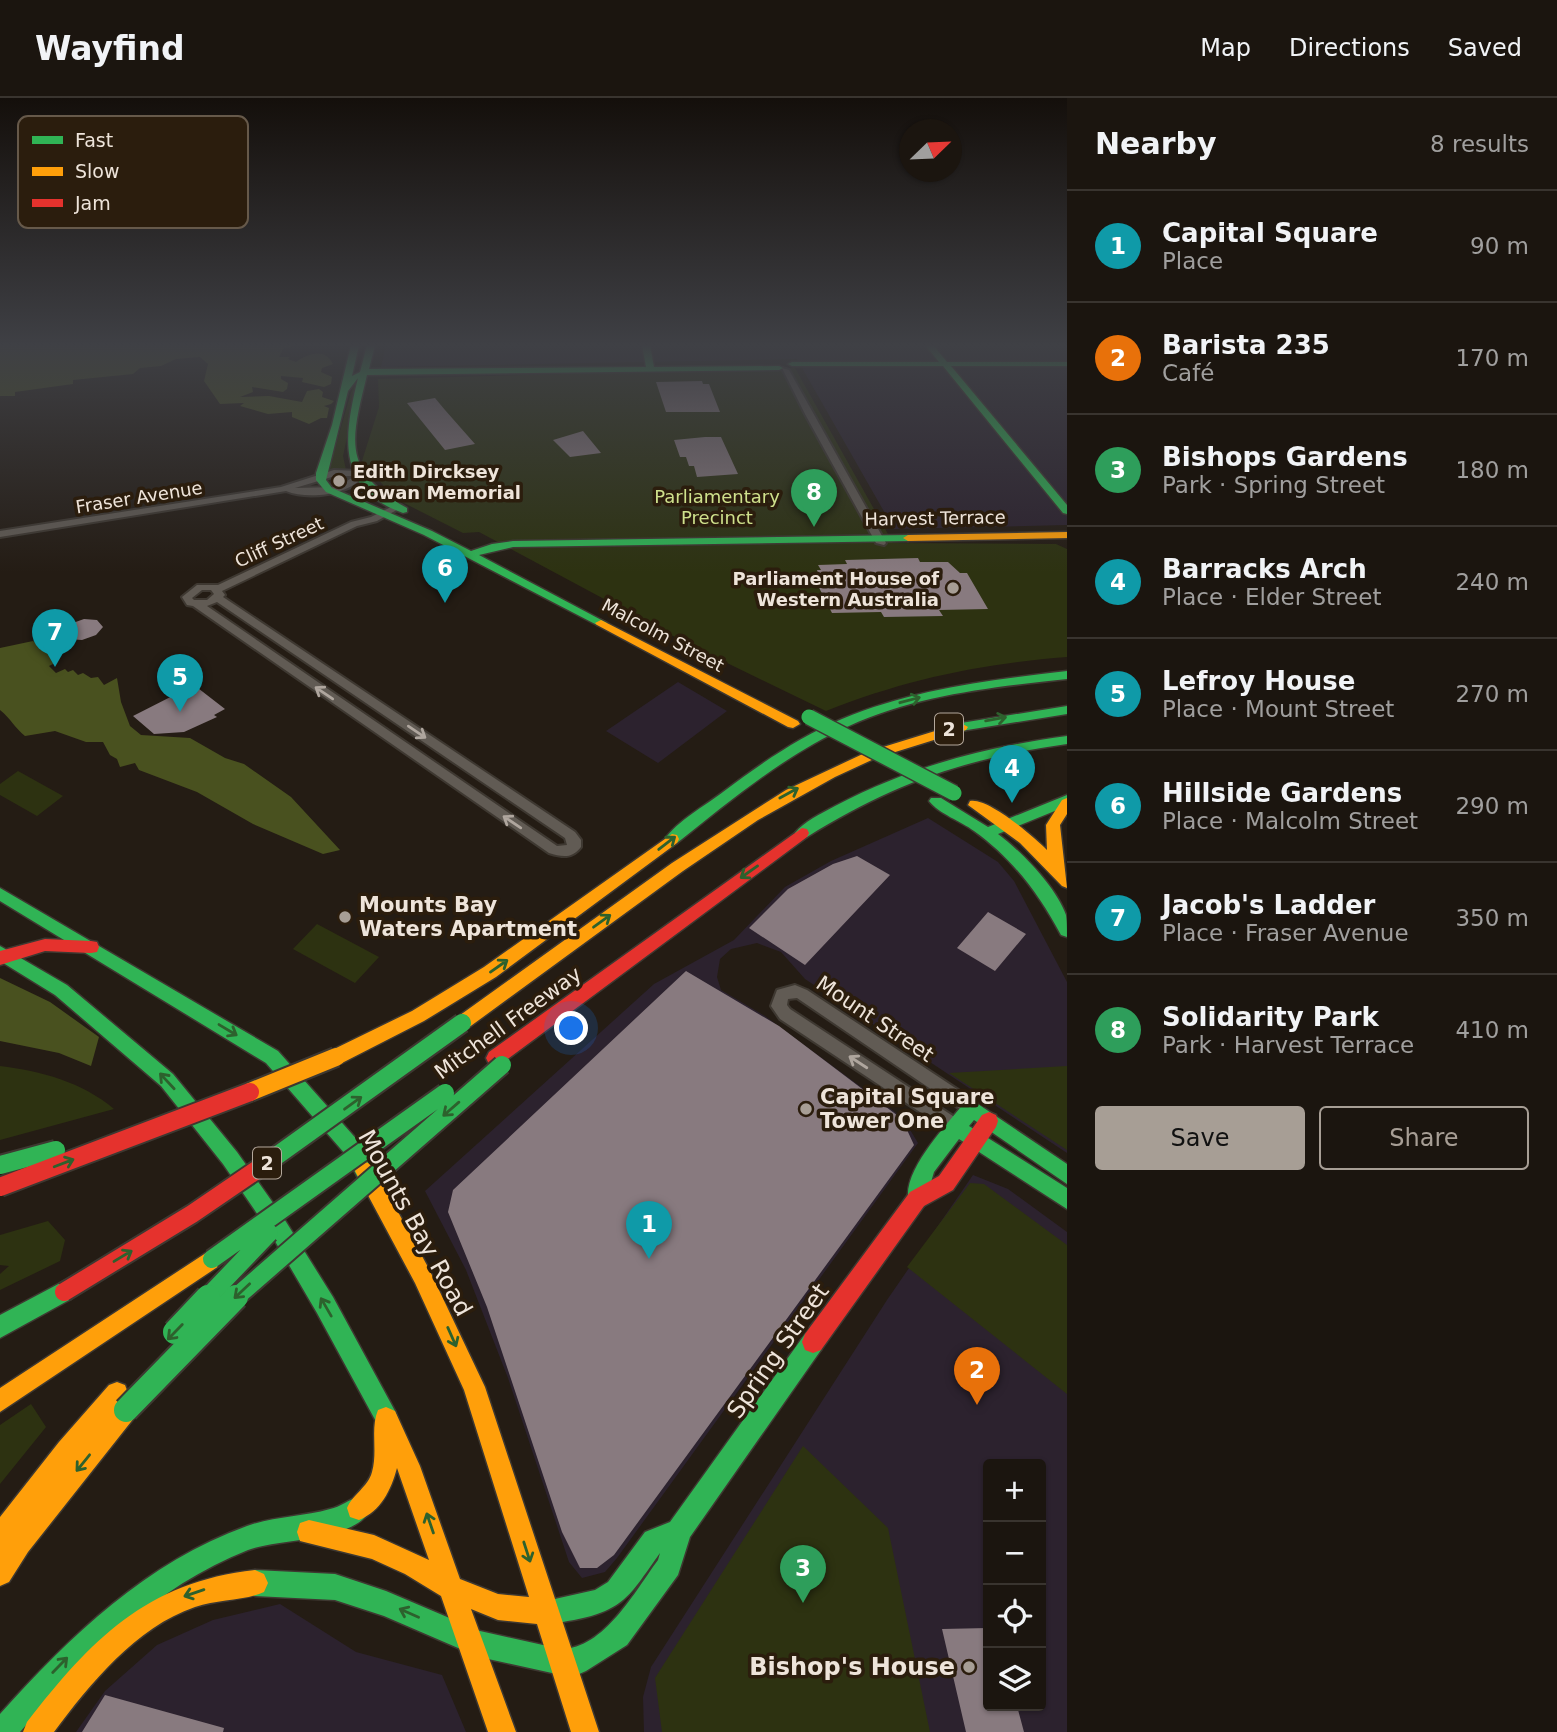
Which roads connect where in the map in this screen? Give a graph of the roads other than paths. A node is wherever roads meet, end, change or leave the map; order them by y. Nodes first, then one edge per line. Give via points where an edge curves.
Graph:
1 (338, 421) edge
2 (356, 421) edge
3 (814, 421) edge
4 (993, 421) edge
5 (360, 475) junction
6 (325, 483) junction
7 (282, 489) junction
8 (363, 505) junction
9 (391, 510) junction
10 (1067, 511) edge
11 (354, 524) junction
12 (0, 534) edge
13 (1067, 535) edge
14 (880, 540) junction
15 (1067, 546) edge
16 (480, 556) junction
17 (218, 594) junction
18 (197, 604) junction
19 (302, 654) junction
20 (283, 664) junction
21 (1067, 675) edge
22 (1067, 710) edge
23 (390, 714) junction
24 (371, 725) junction
25 (1067, 740) edge
26 (982, 754) junction
27 (1067, 754) edge
28 (1067, 801) edge
29 (1007, 824) junction
30 (990, 832) junction
31 (1056, 867) junction
32 (1067, 882) edge
33 (0, 894) edge
34 (1067, 930) edge
35 (91, 947) junction
36 (1, 956) edge
37 (527, 976) junction
38 (445, 1006) junction
39 (499, 1061) junction
40 (972, 1108) junction
41 (201, 1112) junction
42 (989, 1121) junction
43 (956, 1127) junction
44 (976, 1140) junction
45 (0, 1165) edge
46 (1067, 1175) edge
47 (0, 1187) edge
48 (306, 1194) junction
49 (917, 1199) junction
50 (1067, 1199) edge
51 (0, 1327) edge
52 (162, 1346) dead end
53 (122, 1388) dead end
54 (0, 1401) edge
55 (386, 1418) junction
56 (300, 1530) junction
57 (679, 1531) junction
58 (0, 1537) edge
59 (0, 1573) edge
60 (452, 1588) junction
61 (546, 1612) junction
62 (471, 1642) junction
63 (561, 1662) junction
64 (2, 1732) edge
65 (37, 1732) edge
66 (502, 1732) edge
67 (585, 1732) edge

1 - 6 main road
2 - 5 main road via 352,459
3 - 14 street
4 - 10 main road
5 - 6 street, Fraser Avenue via 338,472
5 - 6 street, Fraser Avenue via 352,486
5 - 9 main road, Malcolm Street
6 - 7 street, Fraser Avenue
6 - 7 street, Fraser Avenue
6 - 8 main road, Malcolm Street
7 - 12 street, Fraser Avenue
8 - 9 main road, Malcolm Street
8 - 11 street, Cliff Street via 365,512
9 - 11 street, Cliff Street
9 - 16 main road, Malcolm Street
11 - 17 street, Cliff Street
13 - 14 main road, Harvest Terrace
14 - 15 main road, Harvest Terrace via 1032,540
14 - 16 main road, Harvest Terrace via 513,544
16 - 29 main road, Malcolm Street, bridge via 808,717
16 - 30 main road, Malcolm Street
17 - 18 street via 209,603
17 - 18 street via 207,586 193,590 187,597
17 - 19 street
18 - 20 street
19 - 20 street
19 - 23 street
24 -> 20 street
38 -> 21 main road via 750,780 838,727 941,692
37 -> 22 main road, Mitchell Freeway / 2 via 734,827 837,768 948,729
23 - 24 street
23 -> 24 street via 572,836 574,847 567,852 554,850
25 - 26 main road, Mitchell Freeway / 2
26 - 27 main road
26 -> 39 main road, Mitchell Freeway / 2 via 896,780 846,807 740,878
28 - 29 main road
28 - 31 main road via 1051,828
29 - 30 main road
29 - 31 main road, Malcolm Street
30 - 34 main road, Malcolm Street via 1032,871
31 - 32 main road, Malcolm Street
33 - 35 main road, Mounts Bay Road
35 - 36 main road via 54,943
35 -> 61 main road, Mounts Bay Road via 272,1057 354,1149 427,1286 474,1387
55 -> 36 main road via 276,1224 167,1080 61,990
37 - 38 main road
51 -> 37 main road, Mitchell Freeway / 2, bridge via 203,1206
38 - 41 main road, bridge
39 - 48 main road, Mitchell Freeway / 2, bridge
39 -> 59 main road, bridge via 243,1290 126,1410
40 - 42 main road, Mount Street
40 - 43 main road, Spring Street
43 -> 40 street, Mount Street via 785,1014 779,1006 782,994 802,994
41 - 45 main road, bridge
47 -> 41 main road, bridge
42 - 44 main road, Spring Street
42 - 46 main road, Mount Street
43 - 44 main road, Mount Street
43 - 49 main road, Spring Street via 925,1168
44 - 49 main road, Spring Street via 946,1182
44 - 50 main road, Mount Street
48 -> 52 main road, bridge
48 - 54 main road, Mitchell Freeway / 2, bridge
49 - 57 main road, Spring Street
53 - 58 main road via 59,1459
55 - 56 main road via 389,1466 375,1493 354,1514
60 -> 55 main road
56 - 60 main road, Spring Street via 374,1547
64 -> 56 main road via 82,1642 154,1583 254,1535
57 - 61 main road, Spring Street via 654,1541 617,1591 599,1602
57 - 63 main road, Spring Street via 669,1566 618,1636 583,1659
60 - 61 main road, Spring Street via 498,1607
60 - 62 main road
61 - 63 main road, Mounts Bay Road
62 - 63 main road
62 -> 65 main road via 384,1602 334,1587 261,1581 210,1588 161,1608 133,1626 73,1686
62 - 66 main road
63 - 67 main road, Mounts Bay Road

